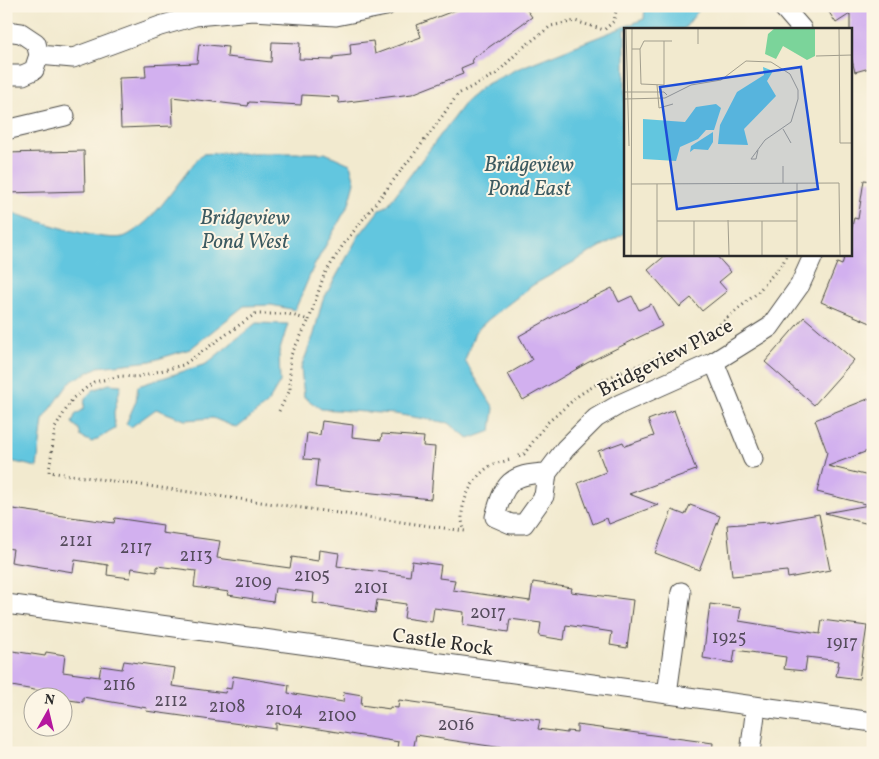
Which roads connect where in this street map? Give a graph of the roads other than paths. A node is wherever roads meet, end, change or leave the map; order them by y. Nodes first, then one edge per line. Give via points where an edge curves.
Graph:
1 (386, 6) edge
2 (782, 6) edge
3 (801, 28) edge
4 (6, 30) edge
5 (39, 55) junction
6 (6, 75) edge
7 (65, 116) dead end
8 (6, 130) edge
9 (814, 255) edge
10 (714, 362) junction
11 (753, 459) dead end
12 (547, 473) dead end
13 (681, 592) dead end
14 (6, 604) edge
15 (667, 694) junction
16 (756, 707) junction
17 (873, 722) edge
18 (750, 753) edge

1 - 5 street via 336,16 253,11 195,16 73,58
2 - 3 street
4 - 5 street via 21,33 36,43
5 - 6 street via 34,70 23,75
7 - 8 street
9 - 10 street, Bridgeview Place via 800,285 770,326
10 - 11 street
10 - 12 street, Bridgeview Place via 596,418 565,449
13 - 15 street
14 - 15 street, Castle Rock
15 - 16 street, Castle Rock
16 - 17 street, Castle Rock
16 - 18 street

